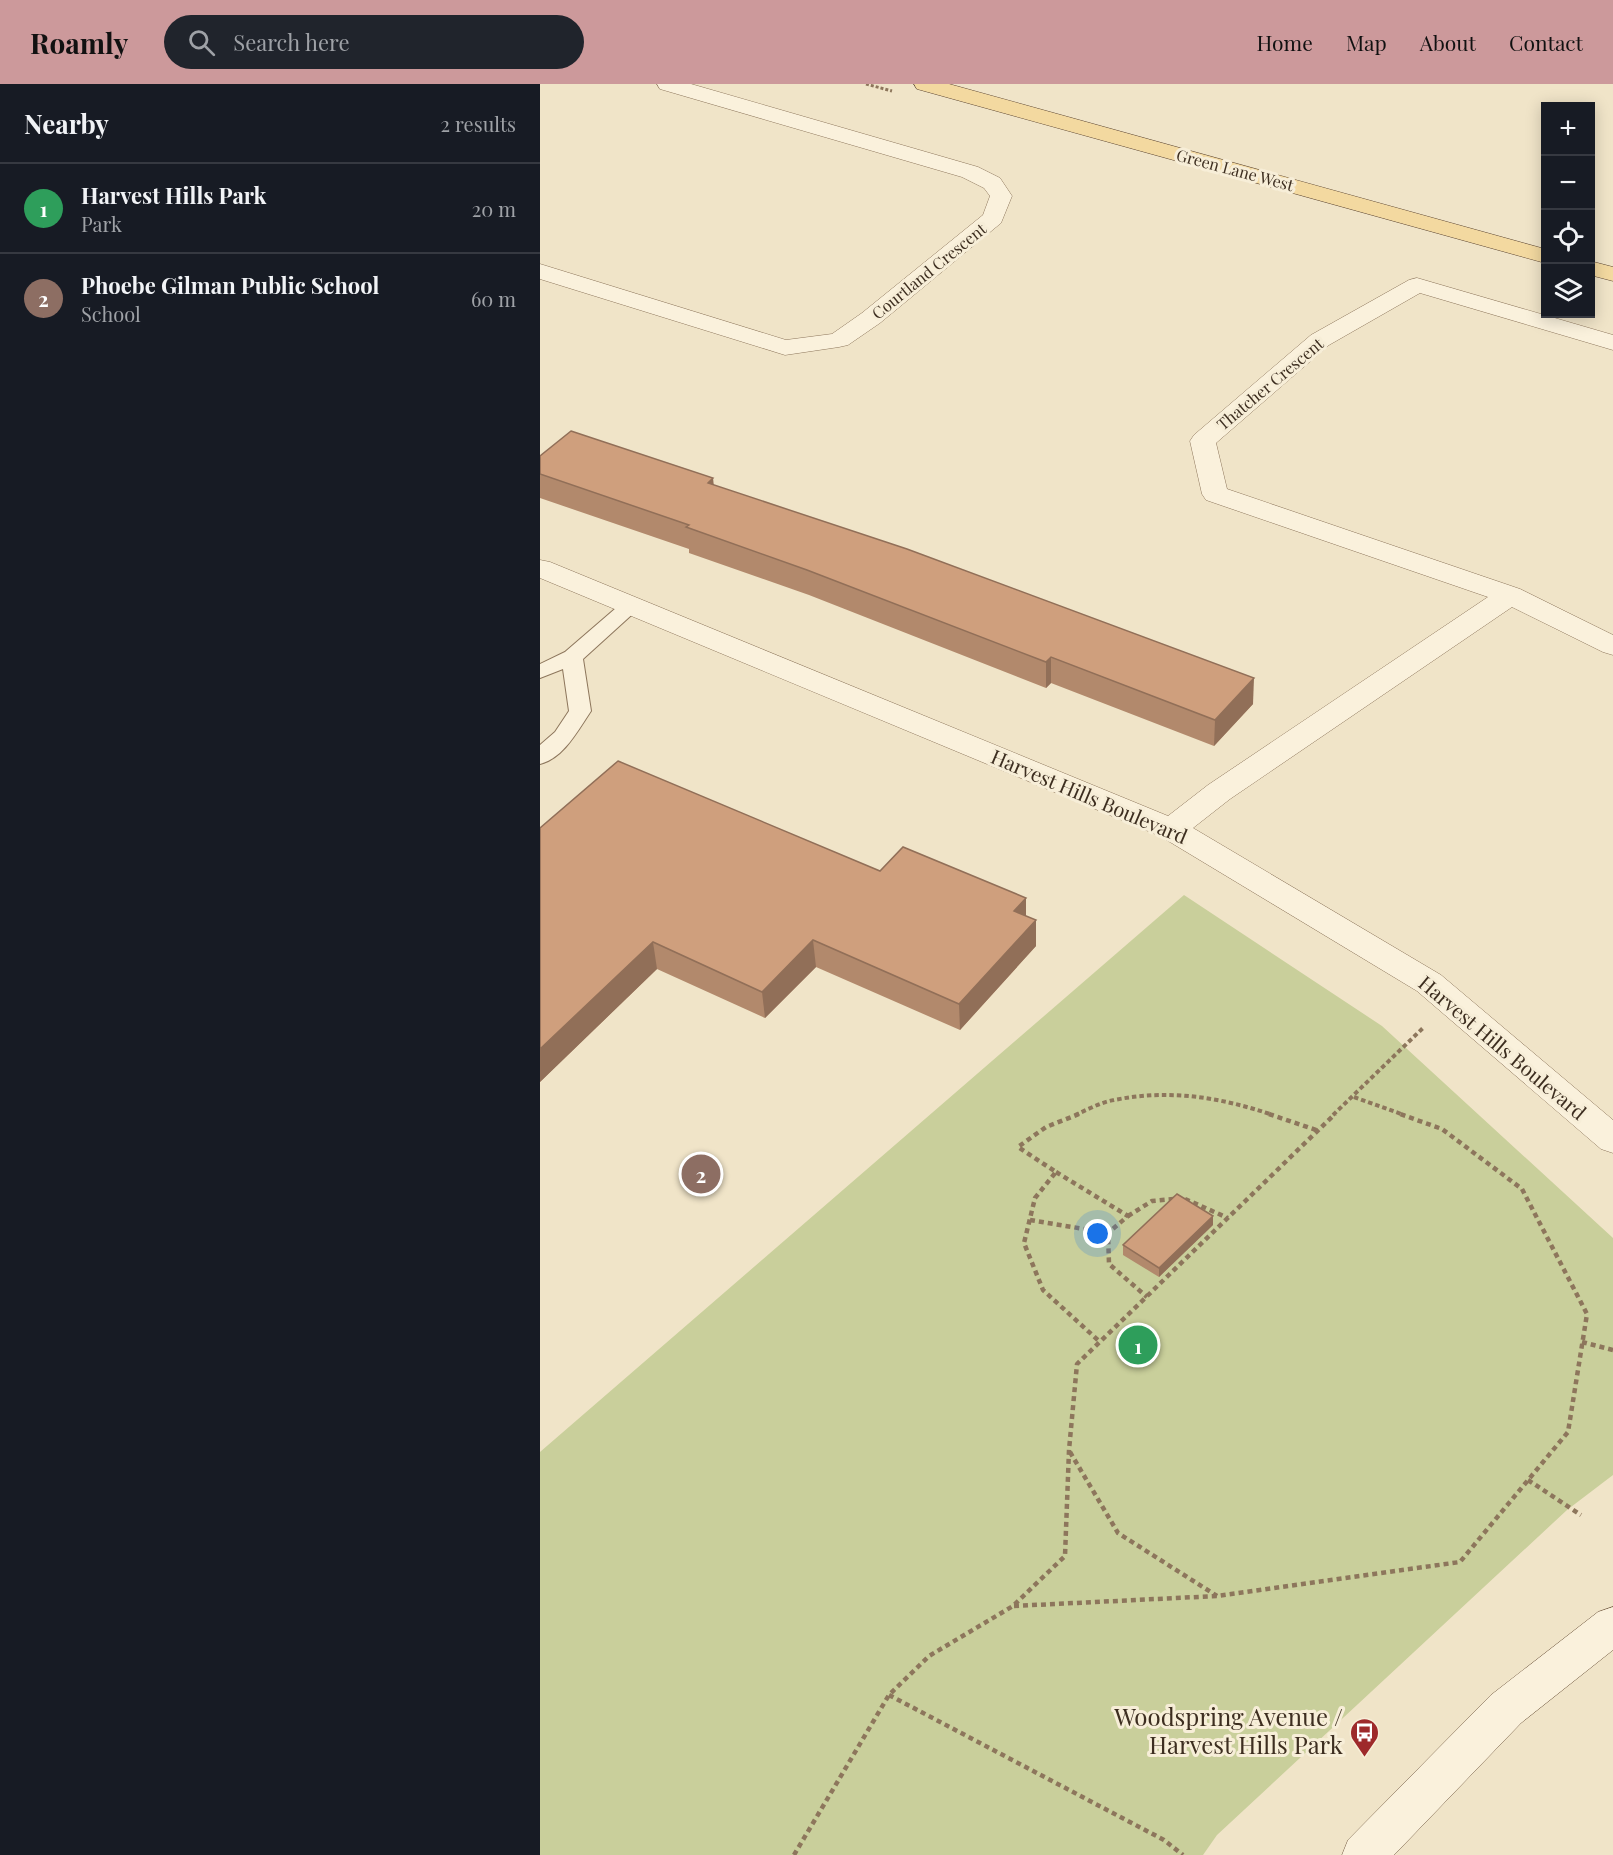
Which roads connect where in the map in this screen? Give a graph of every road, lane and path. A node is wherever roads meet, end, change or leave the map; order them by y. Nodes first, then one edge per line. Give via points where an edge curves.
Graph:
1 (668, 84) edge
2 (925, 84) edge
3 (1541, 255) edge
4 (1595, 269) edge
5 (540, 271) edge
6 (1613, 274) edge
7 (1613, 343) edge
8 (540, 568) edge
9 (1510, 595) junction
10 (630, 606) junction
11 (1613, 646) edge
12 (572, 657) junction
13 (540, 672) edge
14 (540, 756) edge
15 (1171, 829) junction
16 (1451, 1002) junction
17 (1354, 1097) junction
18 (1319, 1131) junction
19 (1613, 1140) edge
20 (1056, 1172) junction
21 (1128, 1216) junction
22 (1228, 1218) junction
23 (1030, 1220) junction
24 (1108, 1233) junction
25 (1147, 1297) junction
26 (1100, 1342) junction
27 (1582, 1342) junction
28 (1613, 1350) edge
29 (1069, 1450) junction
30 (1528, 1480) junction
31 (1581, 1515) dead end
32 (1217, 1596) junction
33 (1013, 1606) junction
34 (1613, 1625) edge
35 (889, 1695) junction
36 (794, 1855) edge
37 (1183, 1855) edge
38 (1364, 1855) edge

1 - 5 street, Courtland Crescent via 970,172 992,183 1001,196 993,218 871,318 839,340 817,345 785,348
2 - 3 main road, Green Lane West
4 - 6 main road
7 - 9 street, Thatcher Crescent via 1417,285 1320,340 1203,441 1215,494
8 - 10 street, Harvest Hills Boulevard
9 - 11 street, Thatcher Crescent
9 - 15 street via 1214,795
10 - 12 lane
10 - 15 street, Harvest Hills Boulevard
12 - 13 lane
12 - 14 lane via 580,711 563,737
15 - 16 street, Harvest Hills Boulevard via 1430,983
16 - 17 path
16 - 19 street, Harvest Hills Boulevard
17 - 18 path
17 - 27 path via 1442,1129 1522,1189 1587,1314
18 - 20 path via 1235,1102 1176,1093 1112,1100 1046,1127 1018,1147
18 - 22 path
20 - 21 path
20 - 23 path via 1035,1198
21 - 22 path via 1152,1201 1184,1198
21 - 24 path
22 - 25 path
23 - 24 path
23 - 26 path via 1024,1243 1043,1290
24 - 25 path via 1109,1264
25 - 26 path
26 - 29 path via 1077,1364
27 - 28 path
27 - 30 path via 1568,1432
29 - 32 path via 1118,1533
29 - 33 path via 1065,1556
30 - 31 path
30 - 32 path via 1460,1562
32 - 33 path
33 - 35 path via 929,1656
34 - 38 street via 1506,1709
35 - 36 path
35 - 37 path via 1164,1840

